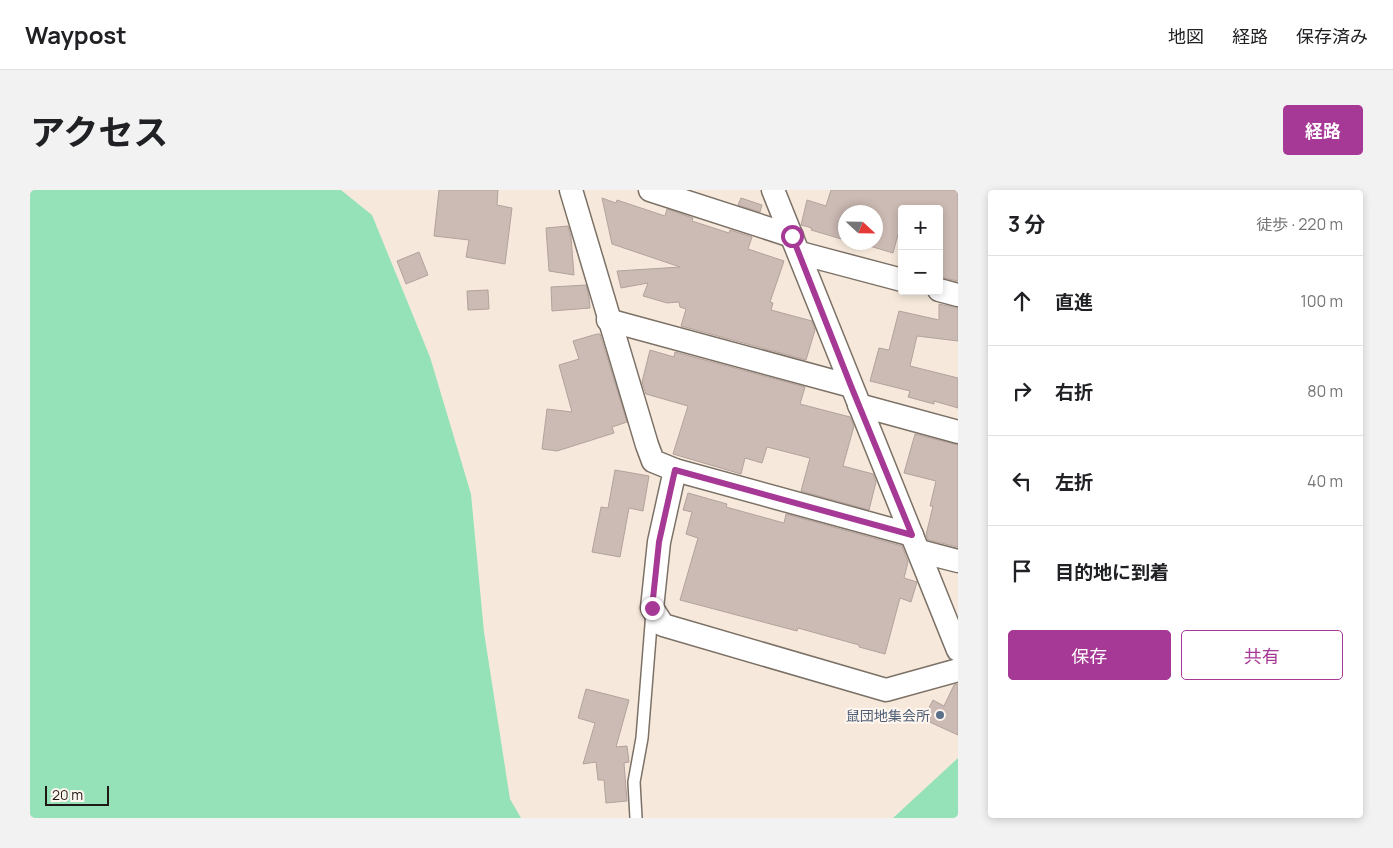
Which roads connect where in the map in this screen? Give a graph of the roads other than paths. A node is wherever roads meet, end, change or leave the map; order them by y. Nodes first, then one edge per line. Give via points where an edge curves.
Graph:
1 (571, 190) edge
2 (650, 190) edge
3 (773, 190) edge
4 (796, 245) junction
5 (898, 279) edge
6 (943, 291) edge
7 (958, 296) edge
8 (608, 320) junction
9 (855, 395) junction
10 (958, 432) edge
11 (675, 470) junction
12 (916, 543) junction
13 (958, 561) edge
14 (652, 608) junction
15 (958, 650) edge
16 (958, 670) edge
17 (636, 818) edge

1 - 8 street
2 - 4 street
3 - 4 street
4 - 5 street
4 - 9 street
6 - 7 street
8 - 9 street
8 - 11 street via 653,461
9 - 10 street
9 - 12 street
11 - 12 street
11 - 14 street via 659,542
12 - 13 street
12 - 15 street
14 - 16 street via 663,625 886,690
14 - 17 lane via 642,738 634,782

